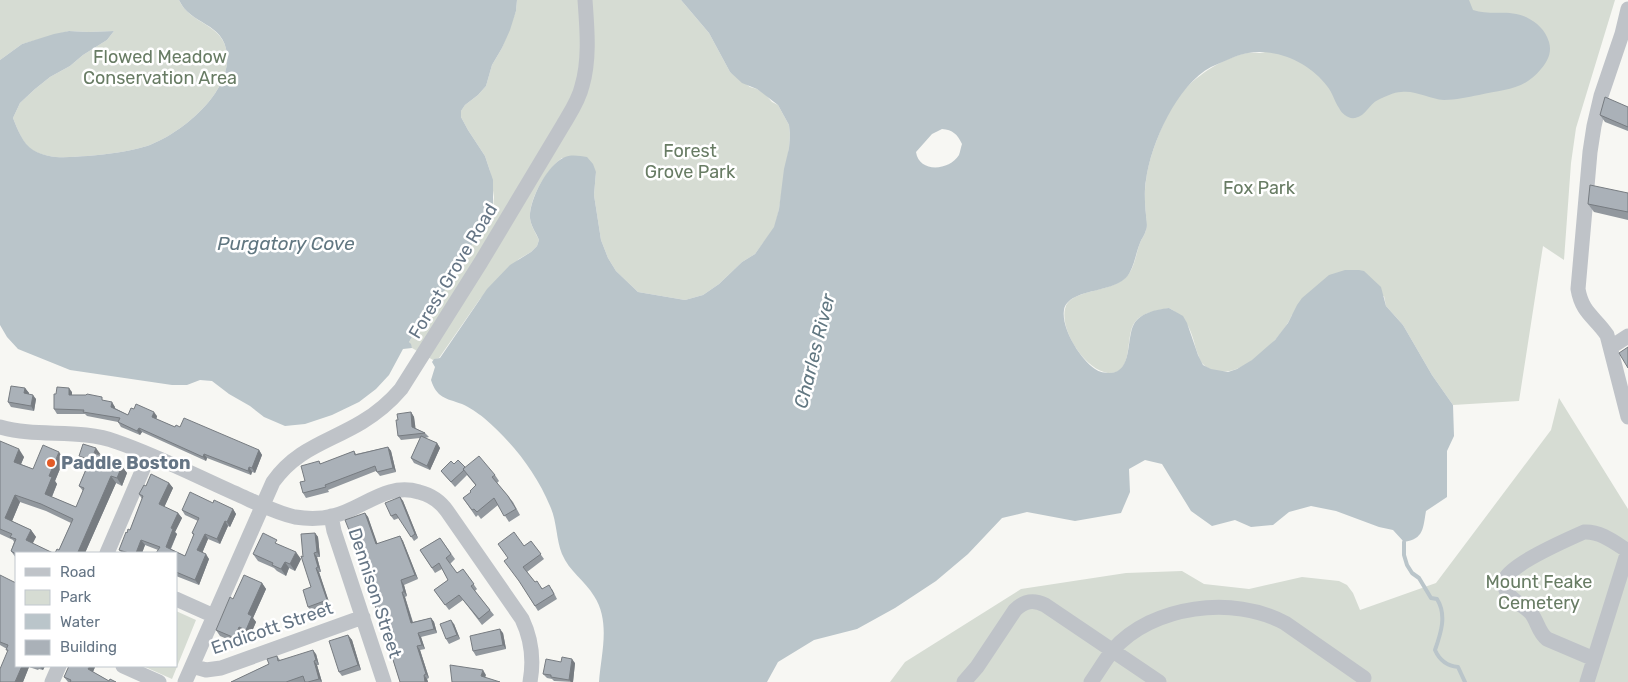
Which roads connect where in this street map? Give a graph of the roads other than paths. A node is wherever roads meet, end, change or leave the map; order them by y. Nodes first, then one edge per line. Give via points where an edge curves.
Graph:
1 (585, 0) edge
2 (1628, 9) edge
3 (1628, 336) edge
4 (1610, 347) junction
5 (1628, 417) edge
6 (0, 427) edge
7 (149, 455) junction
8 (262, 505) junction
9 (331, 516) junction
10 (1628, 551) edge
11 (107, 552) edge
12 (178, 600) edge
13 (214, 616) junction
14 (363, 617) junction
15 (1113, 651) junction
16 (1594, 660) junction
17 (192, 666) junction
18 (59, 667) edge
19 (125, 667) edge
20 (1364, 681) edge
21 (52, 682) edge
22 (159, 682) edge
23 (185, 682) edge
24 (384, 682) edge
25 (530, 682) edge
26 (964, 682) edge
27 (1091, 682) edge
28 (1159, 682) edge
29 (1587, 682) edge

1 - 8 street, Forest Grove Road via 587,56 576,104 409,378 374,415 294,459 273,482
2 - 4 street via 1594,126 1578,290 1585,310 1601,326
3 - 4 street
4 - 5 street
6 - 7 street via 28,433 94,436
7 - 8 street
7 - 11 street
8 - 9 street via 300,518
8 - 13 street, Forest Grove Road
9 - 14 street, Dennison Street
9 - 25 street via 382,494 401,490 414,490 440,502 525,625 532,649
10 - 16 street
10 - 16 street via 1605,536 1584,532 1526,561 1506,577 1504,583 1512,599 1529,611 1541,634
12 - 13 street
13 - 17 street, Forest Grove Road
14 - 17 street, Endicott Street via 221,668 206,670
14 - 24 street, Dennison Street
15 - 20 street via 1141,629 1178,613 1210,607 1242,609 1263,613 1285,623
15 - 26 street via 1045,605 1025,602 1015,610 978,667
15 - 27 street
15 - 28 street
16 - 29 street
17 - 23 street, Forest Grove Road
18 - 21 street
19 - 22 street

